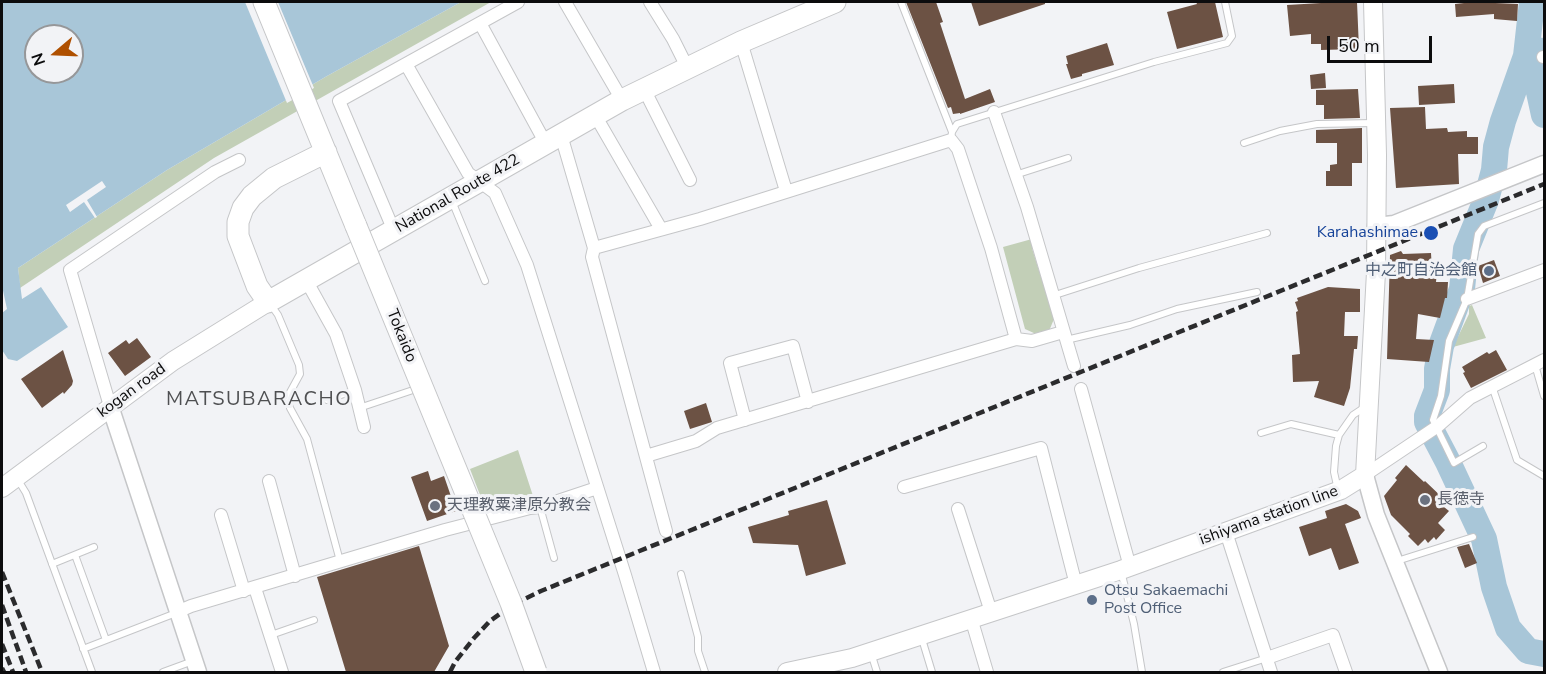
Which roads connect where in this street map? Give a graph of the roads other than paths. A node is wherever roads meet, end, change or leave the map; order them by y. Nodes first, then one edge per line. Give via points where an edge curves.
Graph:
1 (264, 2) edge
2 (518, 2) edge
3 (565, 2) edge
4 (650, 2) edge
5 (835, 2) edge
6 (901, 2) edge
7 (1225, 2) edge
8 (1373, 2) edge
9 (480, 23) junction
10 (741, 42) junction
11 (406, 64) junction
12 (687, 67) junction
13 (644, 89) junction
14 (622, 100) junction
15 (993, 112) junction
16 (595, 116) junction
17 (1376, 123) junction
18 (952, 136) junction
19 (554, 139) junction
20 (1244, 143) dead end
21 (326, 152) junction
22 (1068, 158) dead end
23 (239, 160) dead end
24 (1545, 164) edge
25 (1015, 175) junction
26 (690, 180) dead end
27 (480, 181) junction
28 (786, 191) junction
29 (450, 198) junction
30 (1545, 203) edge
31 (1376, 226) junction
32 (661, 229) junction
33 (394, 231) junction
34 (1267, 233) dead end
35 (364, 247) junction
36 (594, 248) junction
37 (1545, 270) edge
38 (306, 280) junction
39 (485, 281) dead end
40 (1257, 292) dead end
41 (1052, 296) junction
42 (1467, 299) junction
43 (268, 302) junction
44 (1064, 336) junction
45 (1016, 339) junction
46 (1539, 362) edge
47 (1074, 366) dead end
48 (1492, 386) junction
49 (422, 387) junction
50 (1081, 389) dead end
51 (355, 390) junction
52 (1545, 396) edge
53 (327, 400) dead end
54 (808, 402) junction
55 (1369, 405) junction
56 (110, 406) junction
57 (359, 408) junction
58 (746, 420) junction
59 (364, 427) dead end
60 (1434, 429) junction
61 (1261, 433) dead end
62 (1339, 435) junction
63 (1483, 446) dead end
64 (646, 456) junction
65 (1365, 475) junction
66 (1545, 476) edge
67 (269, 481) dead end
68 (9, 482) edge
69 (904, 486) dead end
70 (597, 488) junction
71 (1339, 491) junction
72 (540, 507) junction
73 (958, 509) dead end
74 (221, 515) dead end
75 (478, 521) junction
76 (666, 531) dead end
77 (1226, 532) junction
78 (1473, 537) dead end
79 (94, 547) dead end
80 (75, 555) junction
81 (554, 558) dead end
82 (1396, 561) junction
83 (340, 562) junction
84 (52, 564) junction
85 (1125, 569) junction
86 (681, 574) dead end
87 (295, 576) junction
88 (1076, 585) junction
89 (249, 589) junction
90 (177, 612) junction
91 (991, 612) junction
92 (970, 618) junction
93 (314, 620) dead end
94 (921, 635) junction
95 (270, 636) junction
96 (106, 640) junction
97 (83, 650) junction
98 (871, 652) junction
99 (1266, 658) junction
100 (196, 667) edge
101 (535, 668) edge
102 (813, 670) edge
103 (92, 672) edge
104 (163, 672) edge
105 (282, 672) edge
106 (654, 672) edge
107 (705, 672) edge
108 (787, 672) edge
109 (877, 672) edge
110 (932, 672) edge
111 (987, 672) edge
112 (1142, 672) edge
113 (1223, 672) edge
114 (1271, 672) edge
115 (1346, 672) edge
116 (1439, 672) edge

1 - 21 highway, Tokaido
2 - 9 street
3 - 14 street
4 - 12 street
5 - 10 highway, National Route 422
6 - 18 lane
7 - 15 lane via 1232,36 1227,43
8 - 17 main road
9 - 11 street
9 - 19 street
10 - 12 highway, National Route 422
10 - 28 street
11 - 27 street via 468,173
11 - 33 street via 339,101
12 - 13 highway, National Route 422
13 - 14 highway, National Route 422
13 - 26 street
14 - 16 highway, National Route 422
15 - 18 lane via 957,124
15 - 25 street
16 - 19 highway, National Route 422
16 - 32 street
17 - 20 lane via 1317,124
17 - 31 main road
18 - 28 street
18 - 45 street via 991,248
19 - 27 highway, National Route 422
19 - 36 street
21 - 43 highway via 274,178 243,208 238,236 257,286
21 - 101 highway, Tokaido, bridge via 512,603
22 - 25 lane
23 - 56 street via 215,172 70,270
24 - 31 street via 1394,224
25 - 41 street
27 - 29 highway, National Route 422
27 - 70 street via 495,193 527,265
28 - 32 street
29 - 33 highway, National Route 422
29 - 39 lane
30 - 42 lane via 1484,226 1478,234
31 - 55 main road
32 - 36 street
33 - 35 highway, National Route 422
34 - 41 lane
35 - 38 highway, National Route 422
35 - 49 street
36 - 64 street via 592,257
37 - 42 street
38 - 43 highway, National Route 422
38 - 51 street via 336,334
40 - 44 lane via 1177,309 1130,325
41 - 44 street
42 - 60 lane via 1449,341
43 - 56 main road, kogan road
43 - 83 lane via 278,315 299,365 300,374 288,401 307,439
44 - 45 street
44 - 47 street
45 - 54 street
46 - 48 street
46 - 52 lane
48 - 60 street via 1470,398
48 - 66 lane via 1517,460
49 - 57 lane
49 - 75 street
50 - 85 street
51 - 53 lane
51 - 57 street
54 - 58 street
54 - 58 street via 793,346 730,363
55 - 62 lane via 1353,415
55 - 65 main road
56 - 68 main road, kogan road
56 - 90 street
57 - 59 street
58 - 64 street
60 - 63 lane via 1454,463
60 - 65 street
61 - 62 lane via 1291,424
62 - 71 lane via 1334,472
64 - 76 street
65 - 71 main road, ishiyama station line
65 - 82 street
67 - 87 street
68 - 84 lane via 26,493
69 - 88 street via 1041,448
70 - 72 street
70 - 106 street
71 - 77 main road, ishiyama station line
72 - 75 street
72 - 81 lane
73 - 91 street
74 - 89 street
75 - 83 street
75 - 101 street
77 - 85 main road, ishiyama station line
77 - 99 street
78 - 82 lane
79 - 80 lane
80 - 84 lane
80 - 96 lane
82 - 116 street
83 - 87 street
84 - 97 lane
85 - 88 main road, ishiyama station line
85 - 112 lane
86 - 107 lane
87 - 89 street
88 - 91 main road, ishiyama station line
89 - 90 street
89 - 95 street
90 - 96 lane
90 - 100 street
91 - 92 main road, ishiyama station line
92 - 94 main road, ishiyama station line
92 - 111 street
93 - 95 lane
94 - 98 main road, ishiyama station line
94 - 110 lane
95 - 105 street
96 - 97 lane
97 - 103 lane
98 - 102 main road, ishiyama station line
98 - 109 lane
99 - 113 lane
99 - 114 street
99 - 115 street via 1333,635
100 - 104 lane
102 - 108 main road, ishiyama station line

